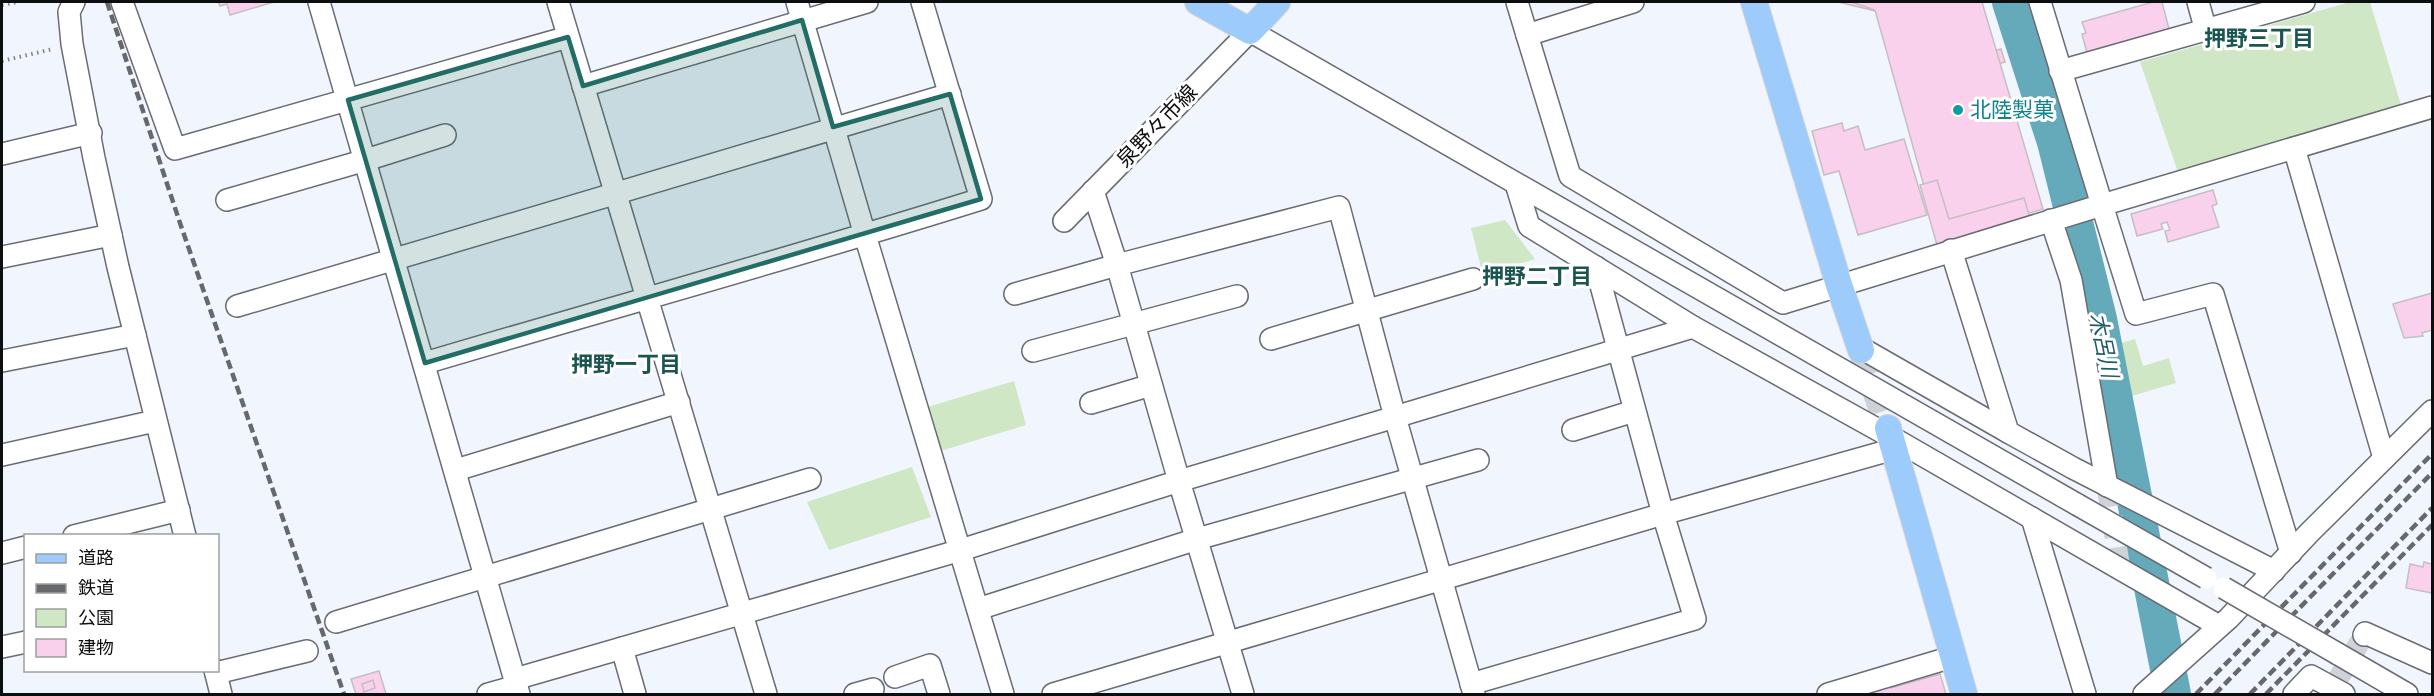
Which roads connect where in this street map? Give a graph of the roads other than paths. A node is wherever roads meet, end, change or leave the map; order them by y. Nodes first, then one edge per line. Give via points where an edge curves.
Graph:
1 (74, 2) edge
2 (122, 2) edge
3 (319, 2) edge
4 (558, 2) edge
5 (867, 2) edge
6 (922, 2) edge
7 (1198, 2) edge
8 (1277, 2) edge
9 (1516, 2) edge
10 (1633, 2) edge
11 (1754, 2) edge
12 (2040, 2) edge
13 (2198, 2) edge
14 (2304, 2) edge
15 (800, 11) edge
16 (1250, 31) junction
17 (2206, 31) junction
18 (1527, 35) junction
19 (568, 37) junction
20 (2060, 71) junction
21 (583, 86) junction
22 (950, 94) junction
23 (348, 100) junction
24 (2433, 107) edge
25 (833, 127) junction
26 (91, 133) junction
27 (445, 135) dead end
28 (2294, 148) junction
29 (2, 154) edge
30 (366, 160) junction
31 (1570, 176) junction
32 (1516, 184) junction
33 (1093, 191) junction
34 (615, 194) junction
35 (227, 200) dead end
36 (1546, 202) junction
37 (2095, 207) junction
38 (2054, 219) junction
39 (1064, 221) dead end
40 (111, 235) junction
41 (865, 235) junction
42 (1951, 250) junction
43 (2, 257) edge
44 (394, 258) junction
45 (1118, 265) junction
46 (1596, 267) junction
47 (1473, 279) dead end
48 (1839, 285) junction
49 (1015, 294) dead end
50 (1237, 296) dead end
51 (645, 297) junction
52 (237, 306) dead end
53 (1367, 312) junction
54 (1134, 325) junction
55 (1693, 327) junction
56 (135, 335) junction
57 (1271, 339) dead end
58 (1861, 349) joint
59 (1618, 350) junction
60 (1033, 351) dead end
61 (2, 361) edge
62 (425, 363) junction
63 (1151, 385) junction
64 (679, 402) junction
65 (1091, 403) dead end
66 (1634, 411) junction
67 (2433, 411) edge
68 (1395, 417) junction
69 (155, 421) junction
70 (1573, 430) dead end
71 (2008, 432) junction
72 (1891, 438) junction
73 (2, 455) edge
74 (2384, 458) junction
75 (1478, 460) dead end
76 (456, 470) junction
77 (810, 478) dead end
78 (1412, 479) junction
79 (1179, 481) junction
80 (2111, 488) junction
81 (711, 508) junction
82 (179, 510) junction
83 (1662, 514) junction
84 (2032, 518) junction
85 (82, 534) edge
86 (185, 534) edge
87 (1197, 539) junction
88 (24, 548) edge
89 (961, 550) junction
90 (2, 553) edge
91 (2291, 553) junction
92 (2274, 571) junction
93 (486, 575) junction
94 (1441, 579) junction
95 (978, 609) junction
96 (742, 613) junction
97 (336, 622) dead end
98 (2219, 627) junction
99 (2364, 635) dead end
100 (24, 642) edge
101 (1228, 642) junction
102 (2, 647) edge
103 (622, 648) junction
104 (307, 651) dead end
105 (1952, 657) junction
106 (2433, 663) edge
107 (219, 671) edge
108 (216, 672) edge
109 (895, 677) dead end
110 (517, 687) edge
111 (1473, 689) edge
112 (2148, 690) edge
113 (2337, 690) edge
114 (220, 694) edge
115 (488, 694) edge
116 (635, 694) edge
117 (766, 694) edge
118 (939, 694) edge
119 (1003, 694) edge
120 (1053, 694) edge
121 (1243, 694) edge
122 (1828, 694) edge
123 (1964, 694) edge
124 (2085, 694) edge
125 (2294, 694) edge
126 (2407, 694) edge

1 - 26 street via 69,12 72,44
2 - 23 street via 175,148
3 - 23 street
4 - 19 street
5 - 15 street
6 - 22 street
7 - 16 main road
8 - 16 main road
9 - 18 street
10 - 18 street
11 - 48 main road
12 - 20 street
13 - 17 street
14 - 17 street
15 - 21 street
15 - 25 street
16 - 32 street
16 - 33 street, 泉野々市線
17 - 20 street
18 - 31 street
19 - 21 street
19 - 23 street
20 - 37 street
21 - 34 street
22 - 25 street
22 - 41 street via 981,199
23 - 30 street
24 - 28 street
25 - 34 street
25 - 41 street
26 - 29 street
26 - 40 street
27 - 30 street
28 - 37 street
28 - 74 street
30 - 35 street
30 - 44 street
31 - 36 street
31 - 48 street via 1784,303
32 - 36 street
32 - 46 street via 1529,226
33 - 39 street, 泉野々市線
33 - 45 street
34 - 44 street
34 - 51 street
36 - 126 street, bridge
37 - 38 street
37 - 91 street via 2136,314 2213,294
38 - 42 street
38 - 80 street via 2071,280
40 - 43 street
40 - 56 street
41 - 51 street
41 - 89 street
42 - 48 street
42 - 71 street
44 - 52 street
44 - 62 street
45 - 49 street
45 - 53 street via 1339,207
45 - 54 street
46 - 55 street
46 - 59 street
47 - 53 street
48 - 58 main road
50 - 54 street
51 - 62 street
51 - 64 street
53 - 57 street
53 - 68 street
54 - 60 street
54 - 63 street
55 - 59 street
55 - 72 street
56 - 61 street
56 - 69 street
58 - 71 street
59 - 66 street
59 - 68 street
62 - 76 street
63 - 65 street
63 - 79 street
64 - 76 street
64 - 81 street
66 - 70 street
66 - 83 street
67 - 74 street
68 - 78 street
68 - 79 street
69 - 73 street
69 - 82 street
71 - 80 street
72 - 83 street
72 - 84 street
72 - 105 main road
74 - 91 street
75 - 78 street
76 - 93 street
77 - 81 street
78 - 87 street
78 - 94 street
79 - 87 street
79 - 89 street
80 - 92 street
81 - 93 street
81 - 96 street
82 - 85 street
82 - 86 street
83 - 94 street
83 - 111 street via 1695,619
84 - 98 street
84 - 124 street
87 - 95 street
87 - 101 street
88 - 90 street
89 - 95 street
89 - 96 street
91 - 92 street
92 - 98 street
93 - 97 street
93 - 110 street
94 - 101 street
94 - 111 street
95 - 119 street
96 - 103 street
96 - 117 street
98 - 112 street
99 - 106 street
100 - 102 street
101 - 120 street
101 - 121 street
103 - 110 street
103 - 116 street
104 - 107 street
105 - 122 street
105 - 123 main road
108 - 114 street
109 - 118 street via 930,665
110 - 115 street
113 - 125 street via 2311,676

